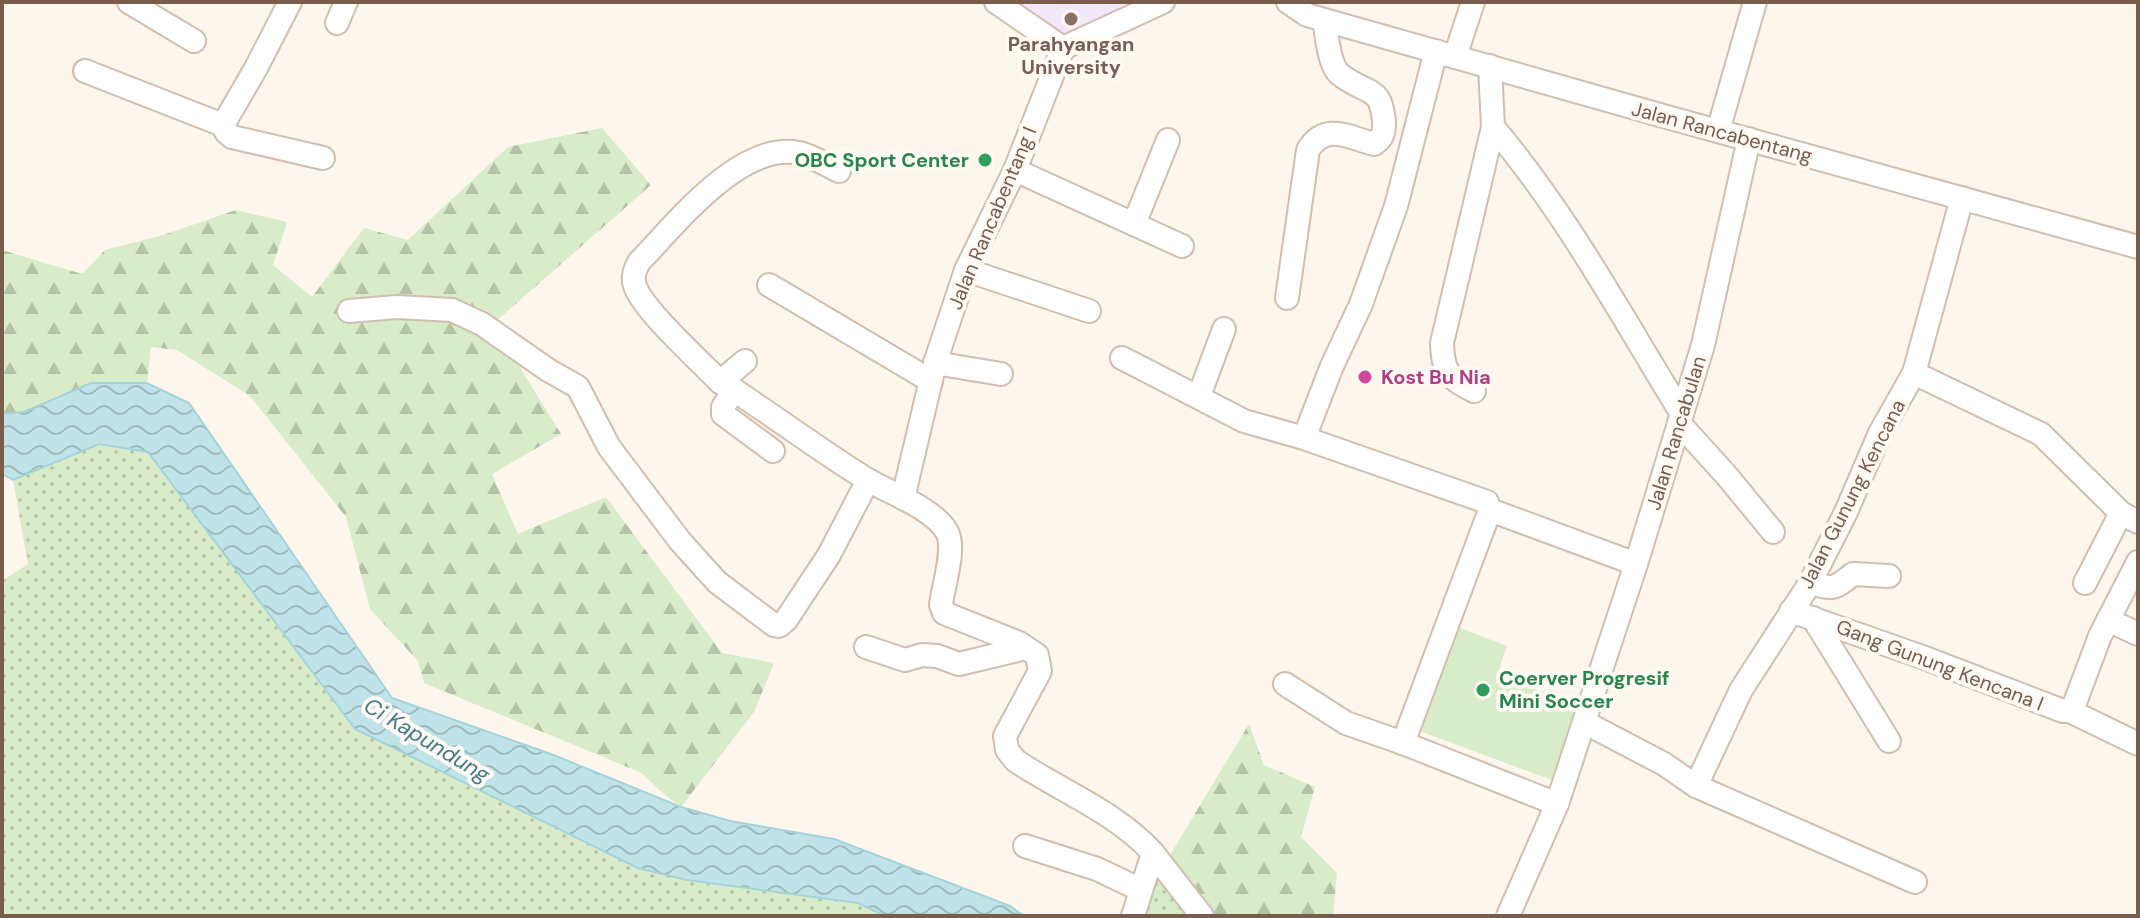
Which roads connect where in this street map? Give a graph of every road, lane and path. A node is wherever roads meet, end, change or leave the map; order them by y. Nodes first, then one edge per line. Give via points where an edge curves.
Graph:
1 (129, 2) edge
2 (290, 2) edge
3 (346, 2) edge
4 (996, 2) edge
5 (1163, 2) edge
6 (1288, 2) edge
7 (1473, 2) edge
8 (1755, 2) edge
9 (1315, 18) junction
10 (337, 23) dead end
11 (194, 41) dead end
12 (1063, 48) junction
13 (1445, 54) junction
14 (1490, 66) junction
15 (85, 71) dead end
16 (223, 125) junction
17 (1493, 127) junction
18 (1718, 131) junction
19 (1749, 139) junction
20 (1168, 140) dead end
21 (323, 158) dead end
22 (1015, 170) junction
23 (839, 171) dead end
24 (1962, 198) junction
25 (1134, 224) junction
26 (1182, 246) dead end
27 (2138, 247) edge
28 (966, 270) junction
29 (769, 285) dead end
30 (1287, 298) dead end
31 (349, 311) dead end
32 (1089, 311) dead end
33 (1224, 329) dead end
34 (1122, 358) dead end
35 (745, 361) dead end
36 (933, 372) junction
37 (1914, 373) junction
38 (1001, 374) dead end
39 (727, 386) junction
40 (1474, 391) dead end
41 (1199, 396) junction
42 (1681, 418) junction
43 (1304, 438) junction
44 (773, 451) dead end
45 (868, 480) junction
46 (903, 498) junction
47 (1490, 510) junction
48 (2129, 518) edge
49 (1773, 532) dead end
50 (2138, 562) edge
51 (1636, 564) junction
52 (1889, 576) dead end
53 (1810, 583) junction
54 (2085, 583) dead end
55 (1791, 611) junction
56 (1813, 618) junction
57 (2108, 620) junction
58 (2138, 634) edge
59 (866, 647) dead end
60 (1026, 648) junction
61 (1285, 684) dead end
62 (2070, 711) junction
63 (1584, 722) junction
64 (1889, 741) dead end
65 (1403, 743) junction
66 (2138, 744) edge
67 (1696, 786) junction
68 (1557, 804) junction
69 (1025, 846) dead end
70 (1153, 853) junction
71 (1915, 882) dead end
72 (1141, 890) junction
73 (1133, 916) edge
74 (1202, 916) edge
75 (1508, 916) edge

1 - 11 street
2 - 16 street
3 - 10 street
4 - 12 street
5 - 12 street
6 - 9 street, Jalan Rancabentang
7 - 13 street
8 - 18 street
9 - 13 street, Jalan Rancabentang
9 - 30 street via 1336,71 1378,97 1384,131 1374,144 1333,132 1313,141
12 - 22 street, Jalan Rancabentang I
13 - 14 street, Jalan Rancabentang
13 - 43 street via 1361,304
14 - 17 street
14 - 18 street, Jalan Rancabentang
15 - 16 street
16 - 21 street via 232,137
17 - 40 street via 1442,343 1446,373
17 - 42 street via 1569,230
18 - 19 street, Jalan Rancabentang
19 - 24 street, Jalan Rancabentang
19 - 42 street, Jalan Rancabulan via 1703,345
20 - 25 street
22 - 25 street
22 - 28 street, Jalan Rancabentang I
23 - 39 street via 801,153 747,162 720,180 639,262 635,286 645,304
24 - 27 street, Jalan Rancabentang
24 - 37 street, Jalan Gunung Kencana
25 - 26 street
28 - 32 street
28 - 36 street, Jalan Rancabentang I
29 - 36 street
31 - 45 street via 452,310 578,387 609,447 680,541 717,582 774,625 786,620 829,555
33 - 41 street
34 - 41 street
35 - 39 street
36 - 38 street
36 - 46 street, Jalan Rancabentang I
37 - 48 street via 2041,434
37 - 53 street, Jalan Gunung Kencana
39 - 44 street via 723,414
39 - 45 street
41 - 43 street via 1244,421
42 - 49 street
42 - 51 street, Jalan Rancabulan
43 - 47 street via 1487,502
45 - 46 street
46 - 60 street via 948,534 944,613
47 - 51 street
47 - 65 street
48 - 54 street
50 - 57 street, Gang Gunung Kencana I
51 - 63 street, Jalan Rancabulan
52 - 53 street via 1853,574 1830,588
53 - 55 street, Jalan Gunung Kencana
55 - 56 street, Gang Gunung Kencana I
55 - 67 street, Jalan Gunung Kencana via 1741,690
56 - 62 street, Gang Gunung Kencana I
56 - 64 street
57 - 58 street
57 - 62 street, Gang Gunung Kencana I
59 - 60 street via 905,660 937,656 959,664
60 - 70 street via 1037,655 1040,671 1005,736 1007,750 1016,761 1138,836
61 - 65 street via 1346,723
62 - 66 street
63 - 67 street
63 - 68 street, Jalan Rancabulan
65 - 68 street
67 - 71 street
68 - 75 street, Jalan Rancabulan
69 - 72 street via 1097,869
70 - 72 street
70 - 74 street
72 - 73 street

